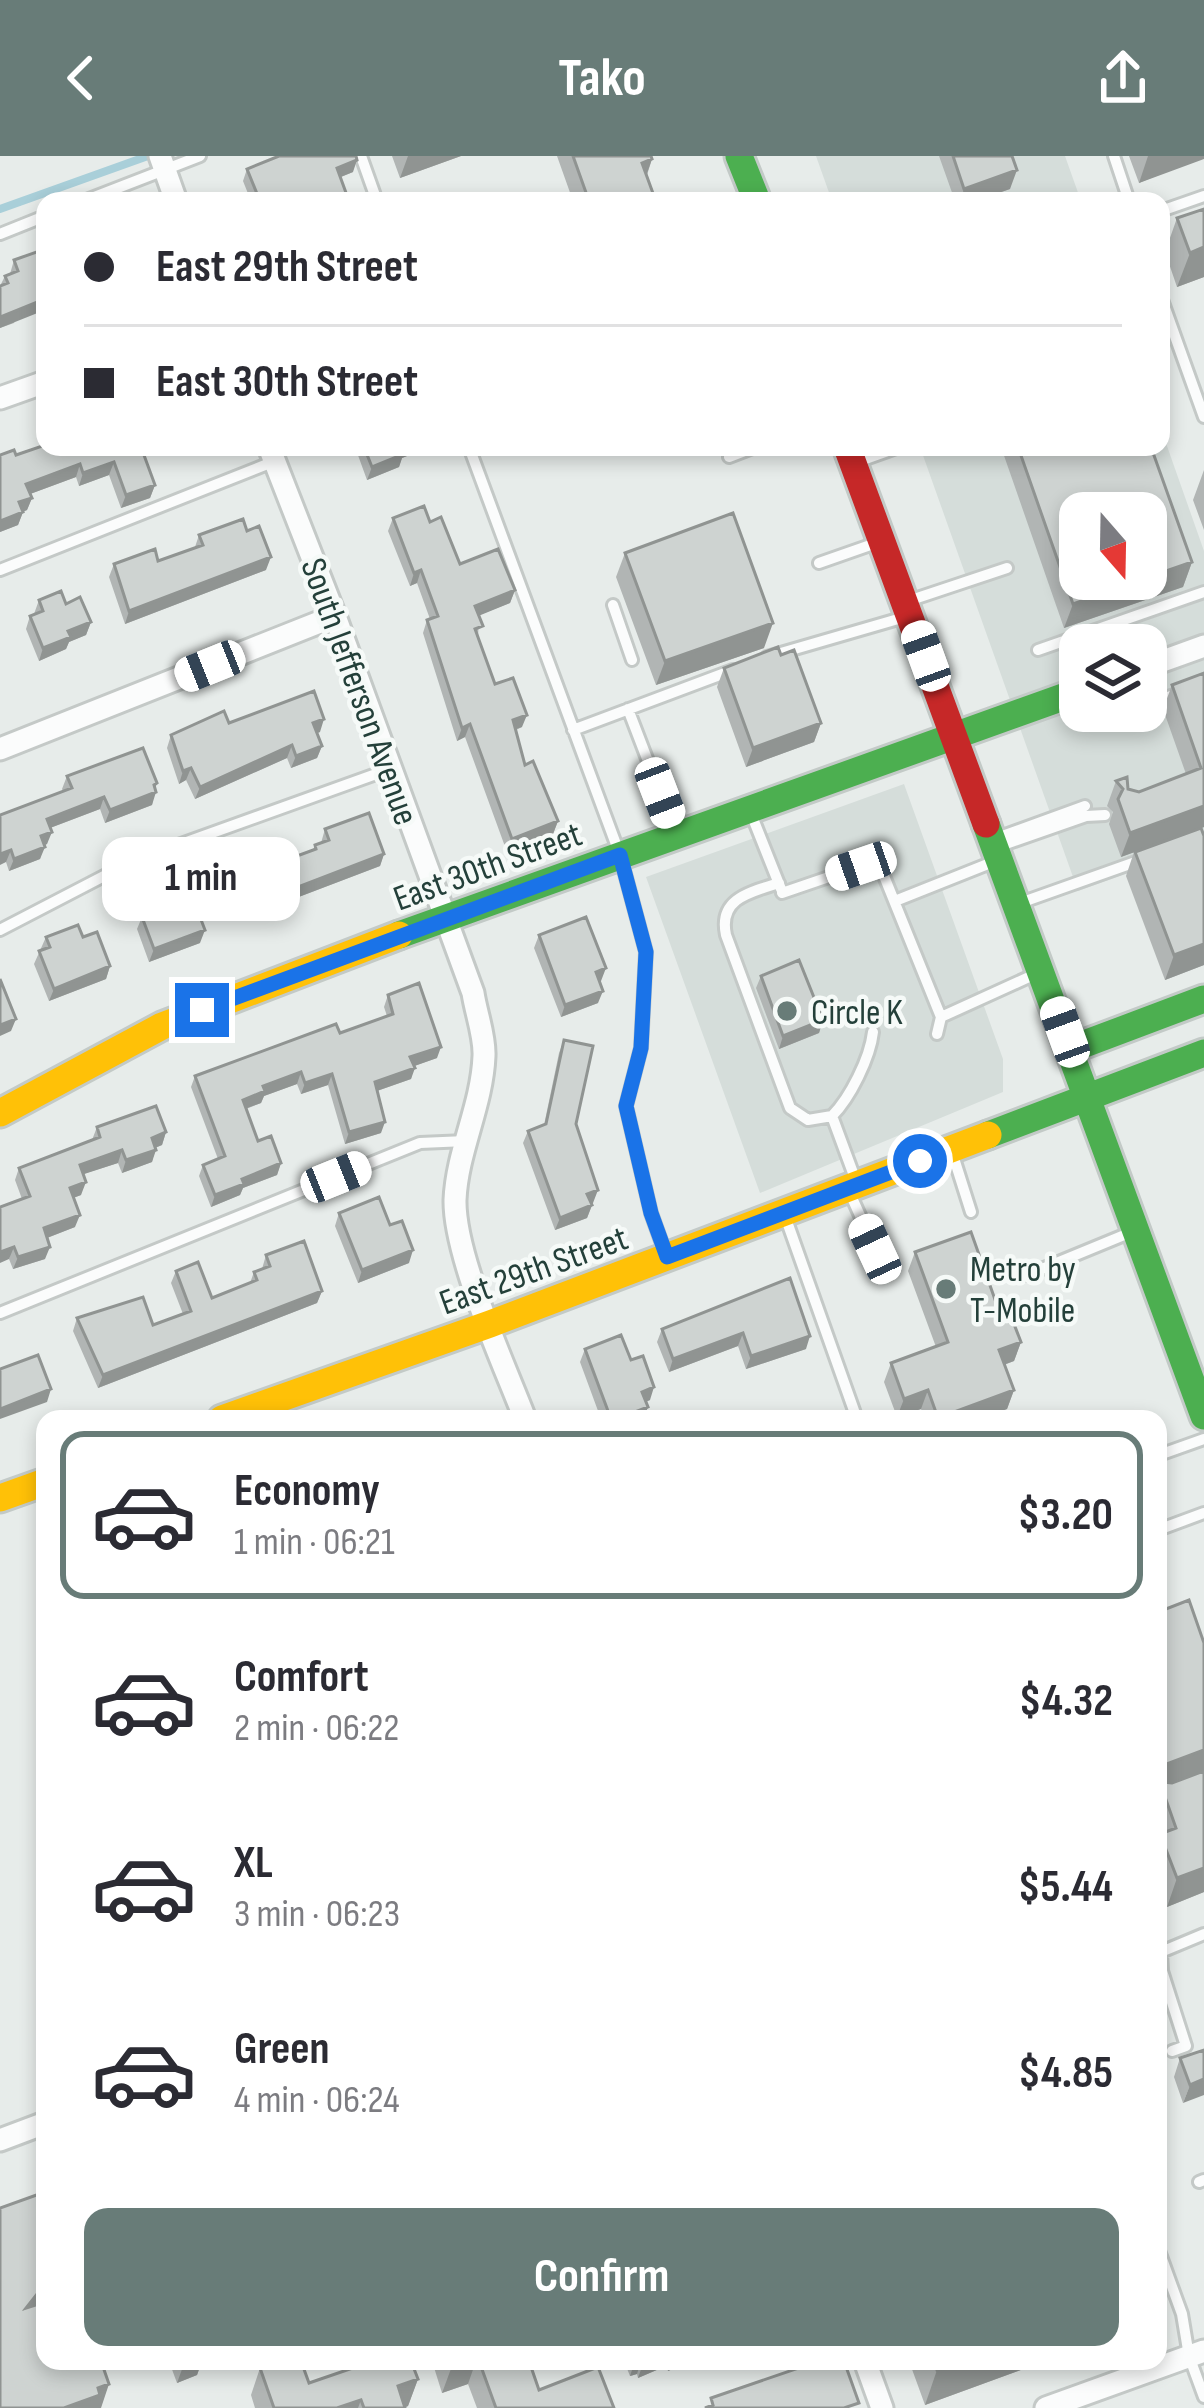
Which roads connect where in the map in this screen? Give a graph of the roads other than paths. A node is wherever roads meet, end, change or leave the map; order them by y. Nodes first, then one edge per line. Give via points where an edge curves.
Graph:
1 (200, 156) edge
2 (361, 156) edge
3 (739, 156) edge
4 (1114, 156) edge
5 (162, 162) edge
6 (102, 192) edge
7 (173, 192) edge
8 (374, 192) edge
9 (753, 192) edge
10 (1126, 192) edge
11 (1204, 196) edge
12 (1170, 209) edge
13 (36, 220) edge
14 (0, 234) edge
15 (1170, 323) edge
16 (36, 385) edge
17 (0, 398) edge
18 (1204, 417) edge
19 (267, 456) edge
20 (273, 456) edge
21 (472, 456) edge
22 (850, 456) edge
23 (882, 541) junction
24 (819, 563) dead end
25 (1007, 568) dead end
26 (0, 570) edge
27 (1204, 592) edge
28 (613, 605) dead end
29 (908, 609) junction
30 (335, 616) junction
31 (1204, 646) edge
32 (1038, 650) dead end
33 (1167, 659) edge
34 (632, 660) dead end
35 (1204, 684) edge
36 (1167, 697) edge
37 (1059, 699) edge
38 (628, 709) junction
39 (573, 730) junction
40 (956, 736) junction
41 (0, 749) edge
42 (391, 769) junction
43 (1085, 806) dead end
44 (750, 809) junction
45 (1106, 815) dead end
46 (676, 835) junction
47 (997, 848) junction
48 (620, 855) junction
49 (1149, 858) edge
50 (782, 891) junction
51 (895, 902) junction
52 (1018, 904) junction
53 (444, 918) junction
54 (0, 930) edge
55 (1043, 971) junction
56 (1204, 999) edge
57 (941, 1016) junction
58 (873, 1032) dead end
59 (938, 1034) dead end
60 (1071, 1048) junction
61 (1204, 1053) edge
62 (1089, 1097) junction
63 (0, 1113) edge
64 (832, 1116) junction
65 (466, 1141) junction
66 (952, 1149) junction
67 (853, 1186) junction
68 (971, 1212) dead end
69 (784, 1213) junction
70 (1137, 1230) junction
71 (875, 1249) dead end
72 (667, 1257) junction
73 (1027, 1275) dead end
74 (0, 1313) edge
75 (490, 1324) junction
76 (247, 1410) edge
77 (522, 1410) edge
78 (854, 1410) edge
79 (1204, 1416) edge
80 (1204, 1439) edge
81 (1167, 1452) edge
82 (36, 1485) edge
83 (0, 1498) edge
84 (1204, 1513) edge
85 (1167, 1527) edge
86 (1203, 1939) edge
87 (1167, 1946) edge
88 (1167, 1987) edge
89 (1172, 2051) dead end
90 (36, 2126) edge
91 (0, 2140) edge
92 (1167, 2273) edge
93 (1197, 2354) edge
94 (1167, 2365) edge
95 (869, 2370) edge
96 (1152, 2370) edge
97 (1204, 2397) edge
98 (882, 2408) edge
99 (1046, 2408) edge

1 - 5 lane
2 - 8 lane
3 - 9 street
4 - 10 lane
5 - 6 lane
5 - 7 street
11 - 12 lane
13 - 14 lane
15 - 18 lane
16 - 17 street
19 - 26 lane
20 - 30 street, South Jefferson Avenue
21 - 39 lane
22 - 23 street
23 - 24 lane
23 - 29 street
25 - 29 lane
27 - 32 lane
28 - 34 lane
29 - 38 lane
29 - 40 street
30 - 41 street
30 - 42 street, South Jefferson Avenue
31 - 33 street
35 - 36 lane
37 - 40 street, East 30th Street
38 - 39 lane
38 - 46 lane
39 - 48 lane
40 - 44 street, East 30th Street
40 - 47 street
42 - 53 street, South Jefferson Avenue
42 - 54 lane via 131,862
43 - 47 lane
44 - 46 street, East 30th Street
44 - 50 lane
45 - 47 lane
46 - 48 street, East 30th Street
47 - 51 lane
47 - 52 street
48 - 53 street, East 30th Street
48 - 72 lane via 646,952 641,1048 626,1106
49 - 52 lane
50 - 51 lane via 861,866 882,871
50 - 64 lane via 738,897 727,910 726,935 790,1108 808,1120
51 - 57 lane
52 - 55 street
53 - 63 street, East 30th Street via 162,1026
53 - 65 street, South Jefferson Avenue via 484,1053
55 - 57 lane
55 - 60 street
56 - 60 street
57 - 59 lane
58 - 64 lane
60 - 62 street
61 - 62 street, East 29th Street
62 - 66 street, East 29th Street
62 - 70 street
64 - 67 lane
65 - 74 lane via 420,1143
65 - 75 street, South Jefferson Avenue via 455,1207
66 - 67 street, East 29th Street
66 - 68 lane
67 - 69 street, East 29th Street
67 - 71 lane
69 - 72 street, East 29th Street
69 - 78 lane
70 - 73 lane
70 - 79 street via 1187,1350
72 - 75 street, East 29th Street
75 - 76 street, East 29th Street
75 - 77 street, South Jefferson Avenue
80 - 81 lane
82 - 83 street
84 - 85 lane
86 - 87 lane
88 - 89 lane via 1186,2046
90 - 91 street
92 - 93 lane
93 - 94 street
93 - 97 lane
95 - 98 street
96 - 99 street

